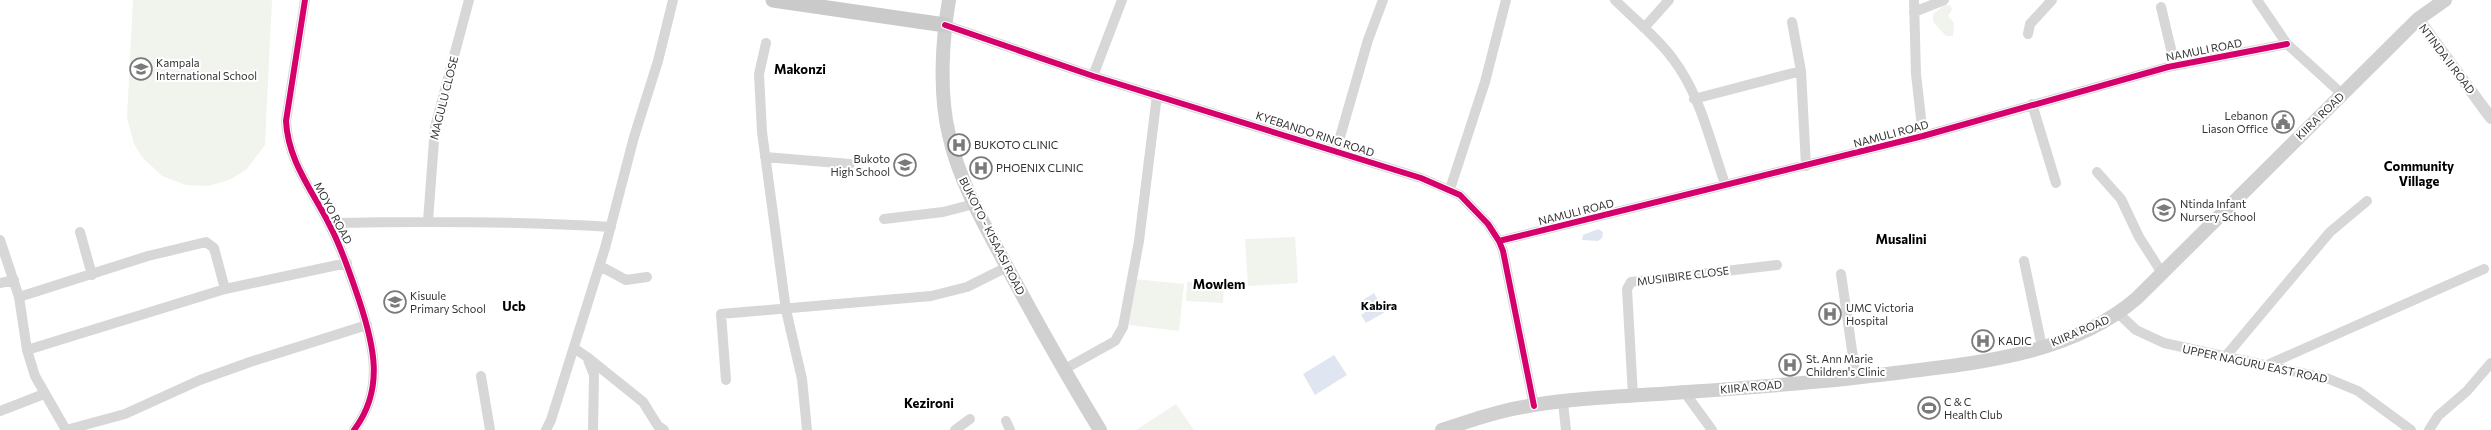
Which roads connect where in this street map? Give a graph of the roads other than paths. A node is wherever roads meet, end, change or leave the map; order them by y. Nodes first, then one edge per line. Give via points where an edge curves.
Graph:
1 (305, 0) edge
2 (469, 0) edge
3 (673, 0) edge
4 (773, 0) edge
5 (948, 0) edge
6 (1122, 0) edge
7 (1383, 0) edge
8 (1506, 0) edge
9 (1615, 0) edge
10 (1669, 0) edge
11 (1914, 0) edge
12 (1944, 0) edge
13 (2052, 0) edge
14 (2257, 0) edge
15 (2441, 3) edge
16 (2161, 7) dead end
17 (1914, 12) junction
18 (2418, 19) junction
19 (1792, 22) dead end
20 (945, 25) junction
21 (1644, 28) junction
22 (2028, 34) dead end
23 (766, 43) dead end
24 (2287, 44) junction
25 (2174, 66) junction
26 (1800, 71) junction
27 (1093, 76) junction
28 (2342, 94) junction
29 (1157, 95) junction
30 (1694, 99) junction
31 (2032, 104) junction
32 (2491, 118) edge
33 (1923, 136) junction
34 (1336, 151) junction
35 (765, 157) junction
36 (850, 164) dead end
37 (1806, 166) junction
38 (2097, 172) dead end
39 (2056, 183) dead end
40 (1725, 184) junction
41 (1450, 189) junction
42 (2367, 201) dead end
43 (974, 204) junction
44 (884, 218) dead end
45 (428, 221) junction
46 (329, 223) junction
47 (611, 227) junction
48 (80, 232) dead end
49 (0, 240) edge
50 (1499, 241) junction
51 (2024, 261) dead end
52 (347, 263) junction
53 (600, 266) junction
54 (1777, 266) dead end
55 (1007, 267) junction
56 (2484, 269) dead end
57 (2162, 273) junction
58 (1841, 274) dead end
59 (92, 275) junction
60 (647, 277) dead end
61 (14, 280) junction
62 (0, 283) edge
63 (225, 289) junction
64 (19, 297) junction
65 (786, 310) junction
66 (2119, 314) junction
67 (367, 325) junction
68 (2042, 347) junction
69 (574, 348) junction
70 (27, 350) junction
71 (588, 357) junction
72 (2225, 357) junction
73 (2491, 363) edge
74 (2267, 365) junction
75 (1063, 370) junction
76 (481, 376) dead end
77 (1856, 378) junction
78 (726, 380) dead end
79 (1685, 393) junction
80 (44, 394) junction
81 (1629, 396) junction
82 (1563, 403) junction
83 (1540, 405) junction
84 (0, 412) edge
85 (970, 419) dead end
86 (87, 427) edge
87 (66, 430) edge
88 (354, 430) edge
89 (490, 430) edge
90 (546, 430) edge
91 (594, 430) edge
92 (664, 430) edge
93 (807, 430) edge
94 (955, 430) edge
95 (1100, 430) edge
96 (1442, 430) edge
97 (1566, 430) edge
98 (1712, 430) edge
99 (2411, 430) edge
100 (2429, 430) edge

1 - 46 street, MOYO ROAD via 286,122 287,139 303,178
2 - 45 street, MAGULU CLOSE via 435,127
3 - 47 street
4 - 20 main road
5 - 20 main road, BUKOTO - KISAASI ROAD
6 - 27 street
7 - 34 street via 1368,40
8 - 41 street via 1487,75
9 - 21 street
10 - 21 street
11 - 17 street
12 - 17 street
13 - 22 street via 2030,24
14 - 24 street
15 - 18 main road, KIIRA ROAD
16 - 25 street
17 - 33 street via 1916,74
18 - 28 main road, KIIRA ROAD
18 - 32 street, NTINDA II ROAD
19 - 26 street
20 - 27 street, KYEBANDO RING ROAD
20 - 43 main road, BUKOTO - KISAASI ROAD via 946,121 956,160
21 - 30 street via 1674,60
23 - 35 street via 758,74
24 - 25 street, NAMULI ROAD
24 - 28 street
25 - 31 street, NAMULI ROAD
26 - 30 street
26 - 37 street
27 - 29 street, KYEBANDO RING ROAD
28 - 57 main road, KIIRA ROAD
29 - 34 street, KYEBANDO RING ROAD
29 - 75 street via 1139,241 1123,327 1114,341
30 - 40 street
31 - 33 street, NAMULI ROAD
31 - 39 street
33 - 37 street, NAMULI ROAD
34 - 41 street, KYEBANDO RING ROAD
35 - 36 street
35 - 65 street
37 - 40 street, NAMULI ROAD
38 - 57 street via 2121,199 2139,237
40 - 50 street, NAMULI ROAD
41 - 50 street, KYEBANDO RING ROAD via 1478,213
42 - 72 street via 2330,232
43 - 44 street via 937,213
43 - 55 main road, BUKOTO - KISAASI ROAD
45 - 46 street
45 - 47 street
46 - 52 street, MOYO ROAD
47 - 53 street
48 - 59 street
49 - 61 street
50 - 83 street, KYEBANDO RING ROAD
51 - 68 street
52 - 63 street
52 - 67 street, MOYO ROAD
53 - 60 street via 626,280
53 - 69 street
54 - 81 street, MUSIIBIRE CLOSE via 1631,282 1627,289
55 - 65 street via 977,283 945,293
55 - 75 main road, BUKOTO - KISAASI ROAD
56 - 74 street
57 - 66 main road, KIIRA ROAD
58 - 77 street
59 - 63 street via 148,256 206,242 214,248
59 - 64 street
61 - 62 street
61 - 64 street
63 - 70 street
64 - 70 street
65 - 78 street via 721,314
65 - 93 street via 802,379
66 - 68 main road, KIIRA ROAD
66 - 72 street, UPPER NAGURU EAST ROAD via 2136,330 2164,343
67 - 86 street via 200,380 145,407
67 - 88 street, MOYO ROAD via 372,345 374,381 369,406
68 - 77 main road, KIIRA ROAD via 1966,364
69 - 71 street
69 - 90 street
70 - 80 street
71 - 91 street via 595,379
71 - 92 street via 643,402 658,426
72 - 74 street, UPPER NAGURU EAST ROAD
73 - 100 street via 2467,392 2438,416
74 - 99 street, UPPER NAGURU EAST ROAD via 2323,377 2358,391
75 - 95 main road, BUKOTO - KISAASI ROAD
76 - 89 street
77 - 79 main road, KIIRA ROAD
79 - 81 main road, KIIRA ROAD
79 - 98 street
80 - 84 street
80 - 87 street
81 - 82 main road, KIIRA ROAD
82 - 83 main road, KIIRA ROAD
82 - 97 street
83 - 96 main road via 1505,411
85 - 94 street
86 - 87 street

